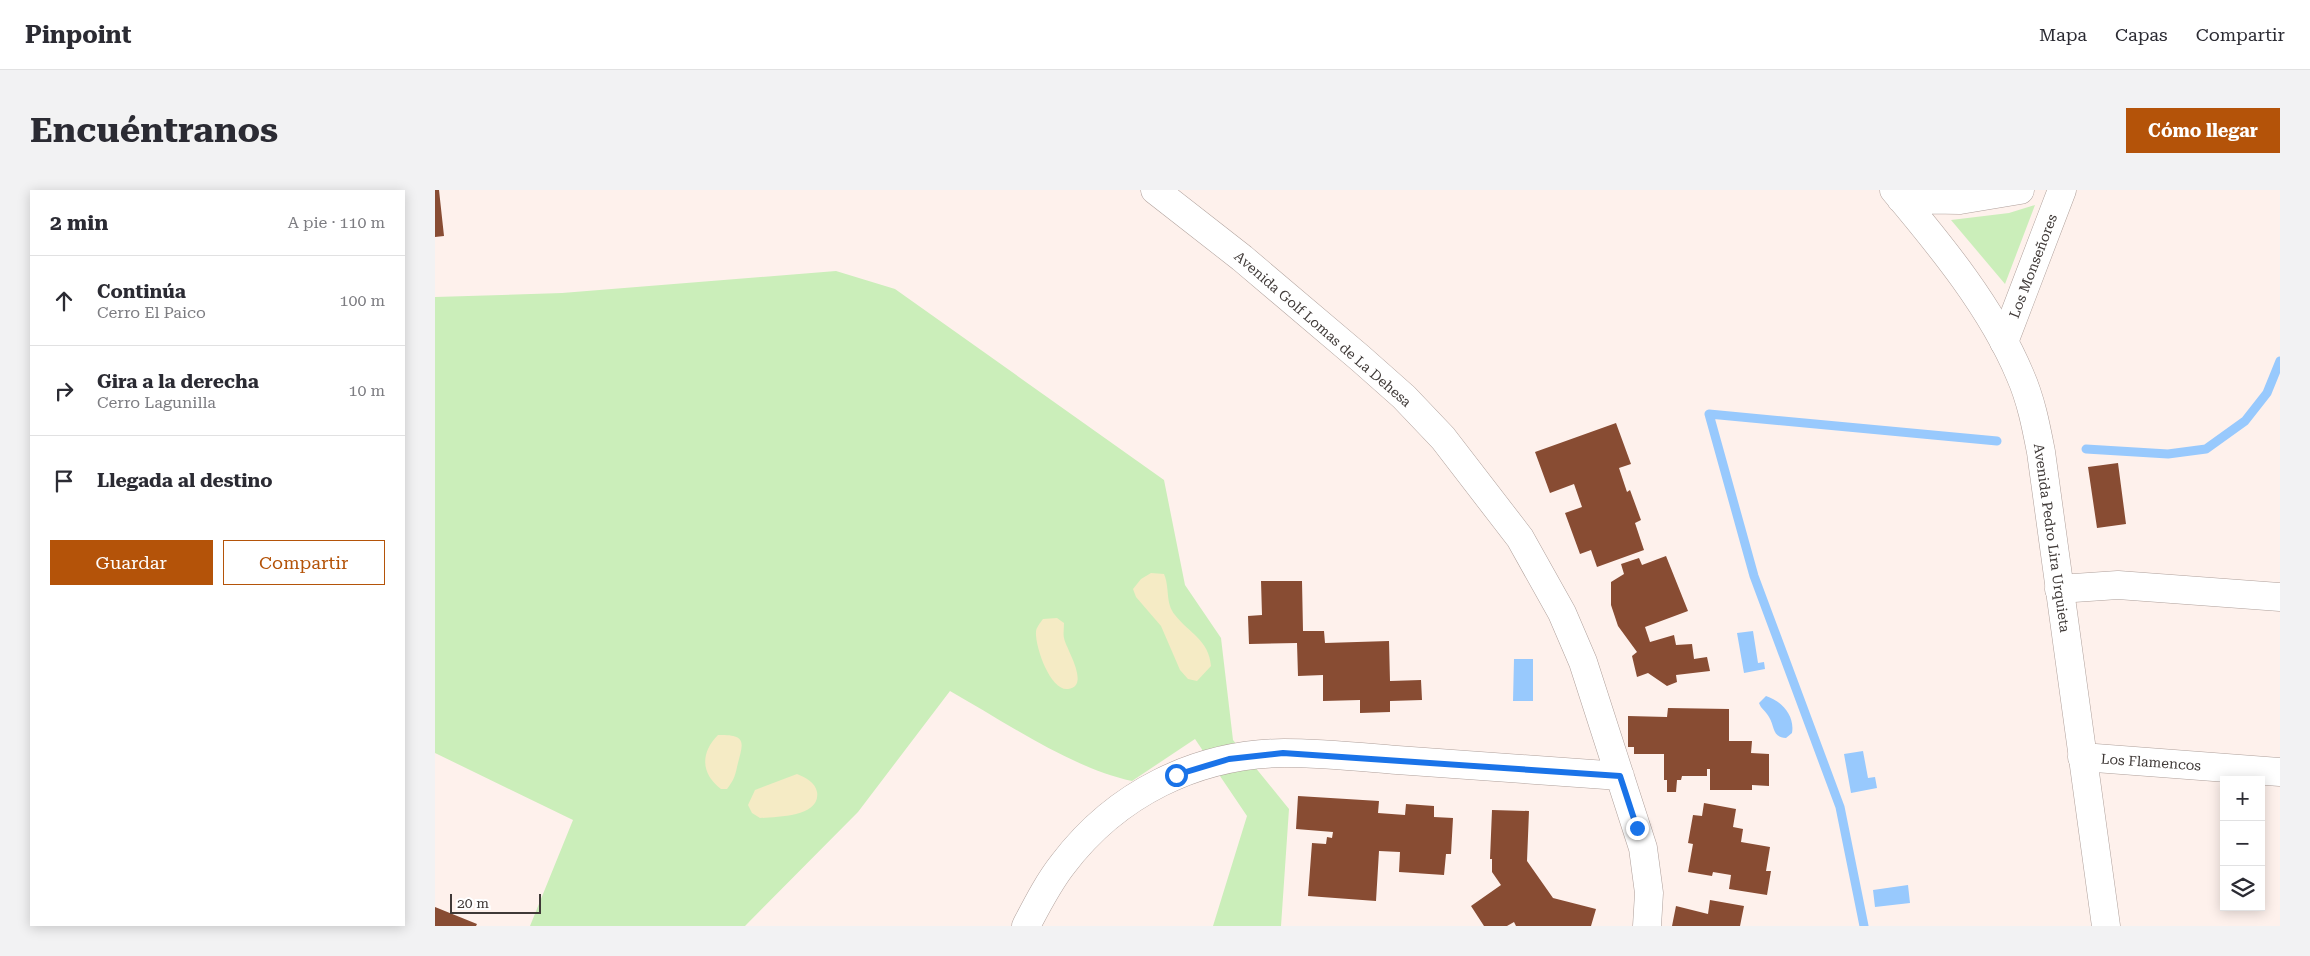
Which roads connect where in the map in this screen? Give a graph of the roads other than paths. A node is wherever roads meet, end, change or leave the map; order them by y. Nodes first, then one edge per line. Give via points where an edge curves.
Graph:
1 (1155, 190) edge
2 (2020, 190) edge
3 (2062, 190) edge
4 (1897, 194) edge
5 (2004, 342) junction
6 (2059, 589) junction
7 (2280, 597) edge
8 (2082, 757) junction
9 (2280, 772) edge
10 (1620, 776) junction
11 (1026, 926) edge
12 (1647, 926) edge
13 (2107, 926) edge

1 - 10 street, Avenida Golf Lomas de La Dehesa via 1361,358 1443,438 1520,538 1563,613 1583,662
2 - 4 street via 1960,200
3 - 5 street, Los Monseñores
4 - 5 street, Avenida Pedro Lira Urquieta via 1959,274
5 - 6 street, Avenida Pedro Lira Urquieta via 2032,409 2041,452
6 - 7 street via 2118,585
6 - 8 street, Avenida Pedro Lira Urquieta
8 - 9 street, Los Flamencos
8 - 13 street, Avenida Pedro Lira Urquieta
10 - 11 street via 1310,753 1256,755 1201,766 1152,786 1095,827 1061,866
10 - 12 street, Avenida Golf Lomas de La Dehesa via 1643,848 1649,893

